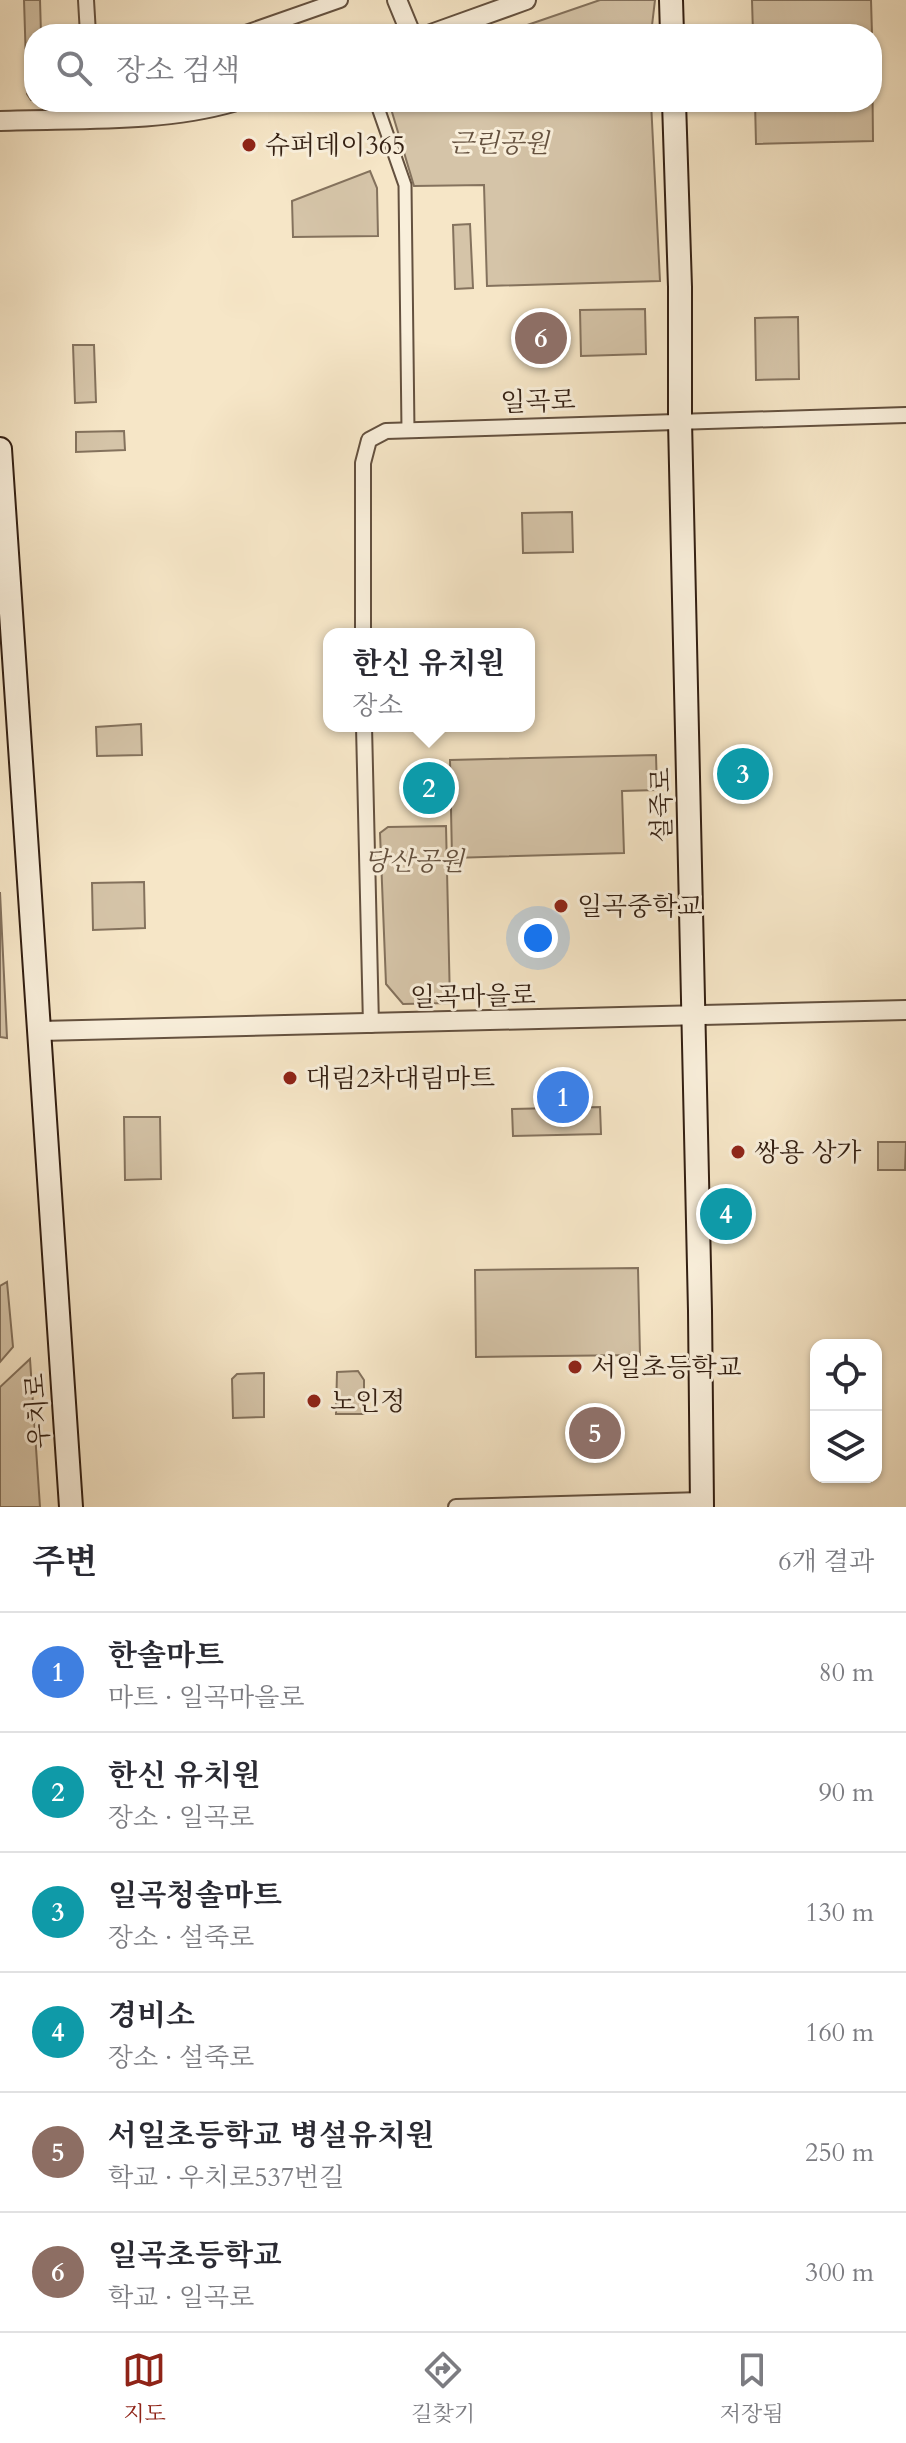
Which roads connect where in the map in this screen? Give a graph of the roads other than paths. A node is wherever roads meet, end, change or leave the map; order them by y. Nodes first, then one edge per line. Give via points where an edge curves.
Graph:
1 (86, 0) edge
2 (340, 0) edge
3 (397, 0) edge
4 (526, 0) edge
5 (671, 0) edge
6 (309, 5) edge
7 (87, 24) edge
8 (266, 24) edge
9 (407, 24) edge
10 (459, 24) edge
11 (672, 24) edge
12 (73, 112) edge
13 (379, 112) edge
14 (674, 112) edge
15 (0, 121) edge
16 (906, 415) edge
17 (680, 421) junction
18 (408, 430) junction
19 (0, 449) edge
20 (363, 628) edge
21 (364, 732) edge
22 (906, 1010) edge
23 (692, 1016) junction
24 (371, 1025) junction
25 (41, 1031) junction
26 (702, 1503) edge
27 (71, 1507) edge
28 (456, 1507) edge

1 - 7 street
2 - 6 street
3 - 9 street
4 - 10 street
5 - 11 main road
6 - 8 street
12 - 15 street
13 - 18 street via 405,185
14 - 17 main road, 설죽로
16 - 17 street, 일곡로
17 - 18 street, 일곡로
17 - 23 main road, 설죽로
18 - 20 street, 일곡로 via 386,431 369,440 363,463
19 - 25 main road, 우치로
21 - 24 street
22 - 23 street, 일곡마을로
23 - 24 street, 일곡마을로
23 - 26 main road, 설죽로
24 - 25 street, 일곡마을로
25 - 27 main road, 우치로
26 - 28 street

